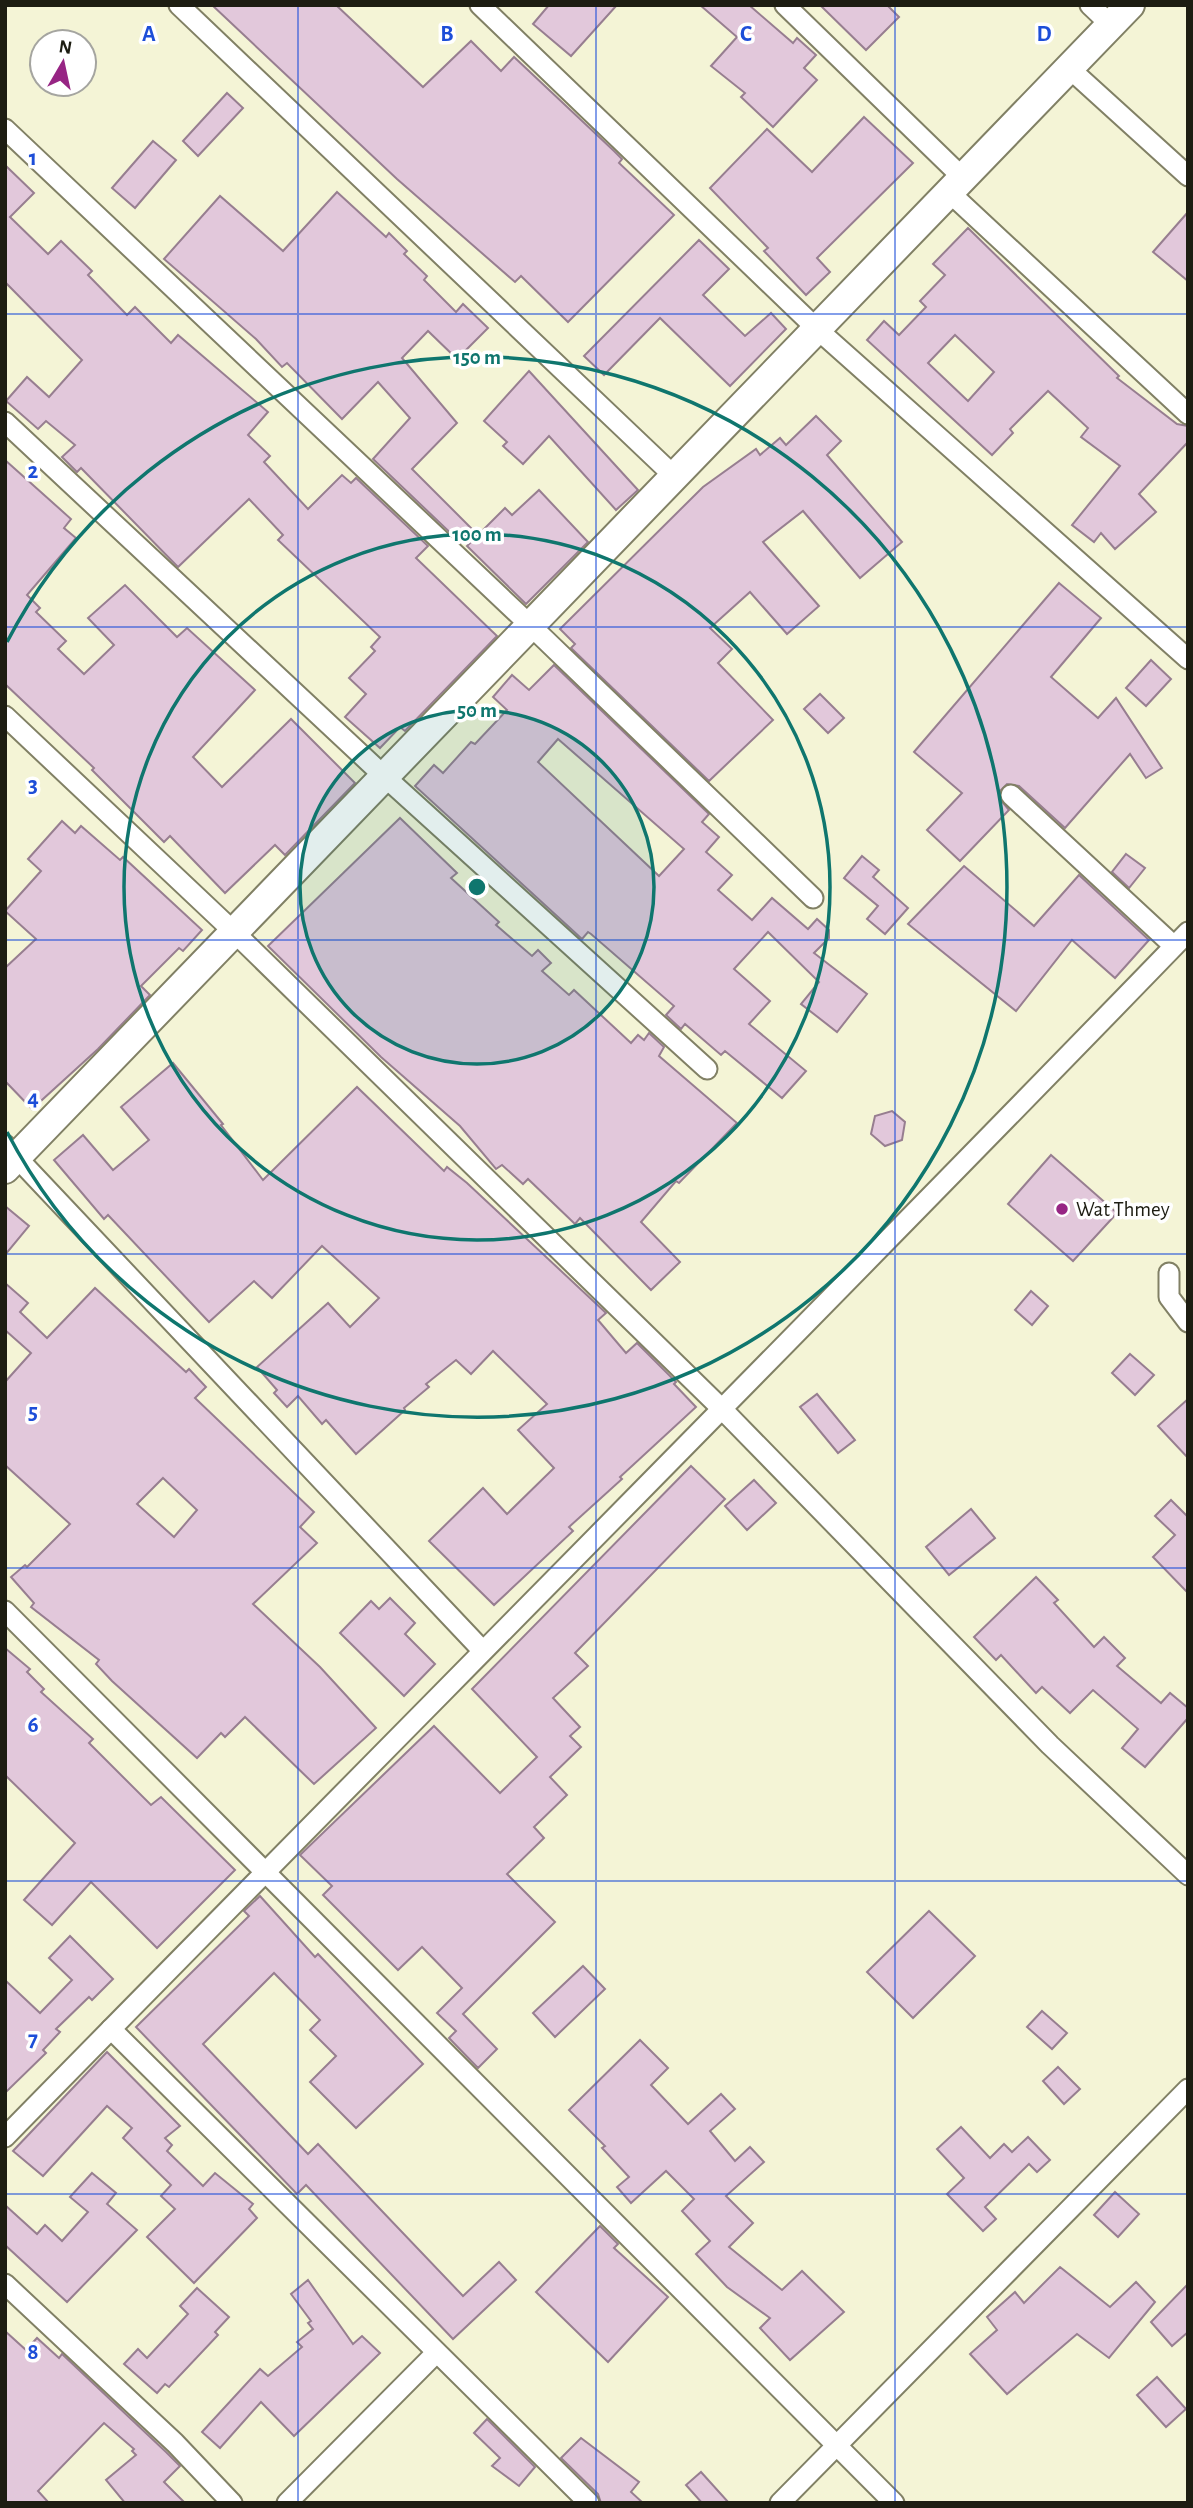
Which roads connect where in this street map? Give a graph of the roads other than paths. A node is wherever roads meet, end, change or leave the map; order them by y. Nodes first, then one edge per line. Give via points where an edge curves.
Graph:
1 (179, 5) edge
2 (480, 5) edge
3 (785, 5) edge
4 (1090, 5) edge
5 (1120, 15) edge
6 (1069, 68) junction
7 (5, 129) edge
8 (1188, 176) edge
9 (956, 185) junction
10 (817, 329) junction
11 (1188, 414) edge
12 (5, 422) edge
13 (674, 476) junction
14 (530, 625) junction
15 (1188, 659) edge
16 (5, 716) edge
17 (384, 776) junction
18 (1011, 794) dead end
19 (813, 898) dead end
20 (234, 932) junction
21 (1181, 939) edge
22 (707, 1069) dead end
23 (9, 1157) edge
24 (1169, 1273) dead end
25 (1188, 1322) edge
26 (723, 1410) junction
27 (5, 1611) edge
28 (482, 1650) junction
29 (264, 1874) junction
30 (1188, 1875) edge
31 (111, 2029) junction
32 (1188, 2089) edge
33 (5, 2137) edge
34 (5, 2284) edge
35 (436, 2353) junction
36 (838, 2444) junction
37 (232, 2503) edge
38 (287, 2503) edge
39 (589, 2503) edge
40 (779, 2503) edge
41 (894, 2503) edge

1 - 13 street
2 - 10 street
3 - 9 street
4 - 5 street
5 - 6 street
6 - 8 street
6 - 9 street
7 - 14 street
9 - 10 street
9 - 11 street
10 - 13 street
10 - 15 street
12 - 17 street
13 - 14 street
14 - 17 street
14 - 19 street
16 - 20 street
17 - 20 street
17 - 22 street
18 - 21 street
20 - 23 street
20 - 26 street
21 - 26 street
23 - 28 street
24 - 25 street via 1169,1297
26 - 28 street
26 - 30 street via 1050,1745
27 - 29 street
28 - 29 street
29 - 31 street
29 - 36 street
31 - 33 street
31 - 35 street
32 - 36 street
34 - 37 street via 175,2442
35 - 38 street
35 - 39 street
36 - 40 street
36 - 41 street

